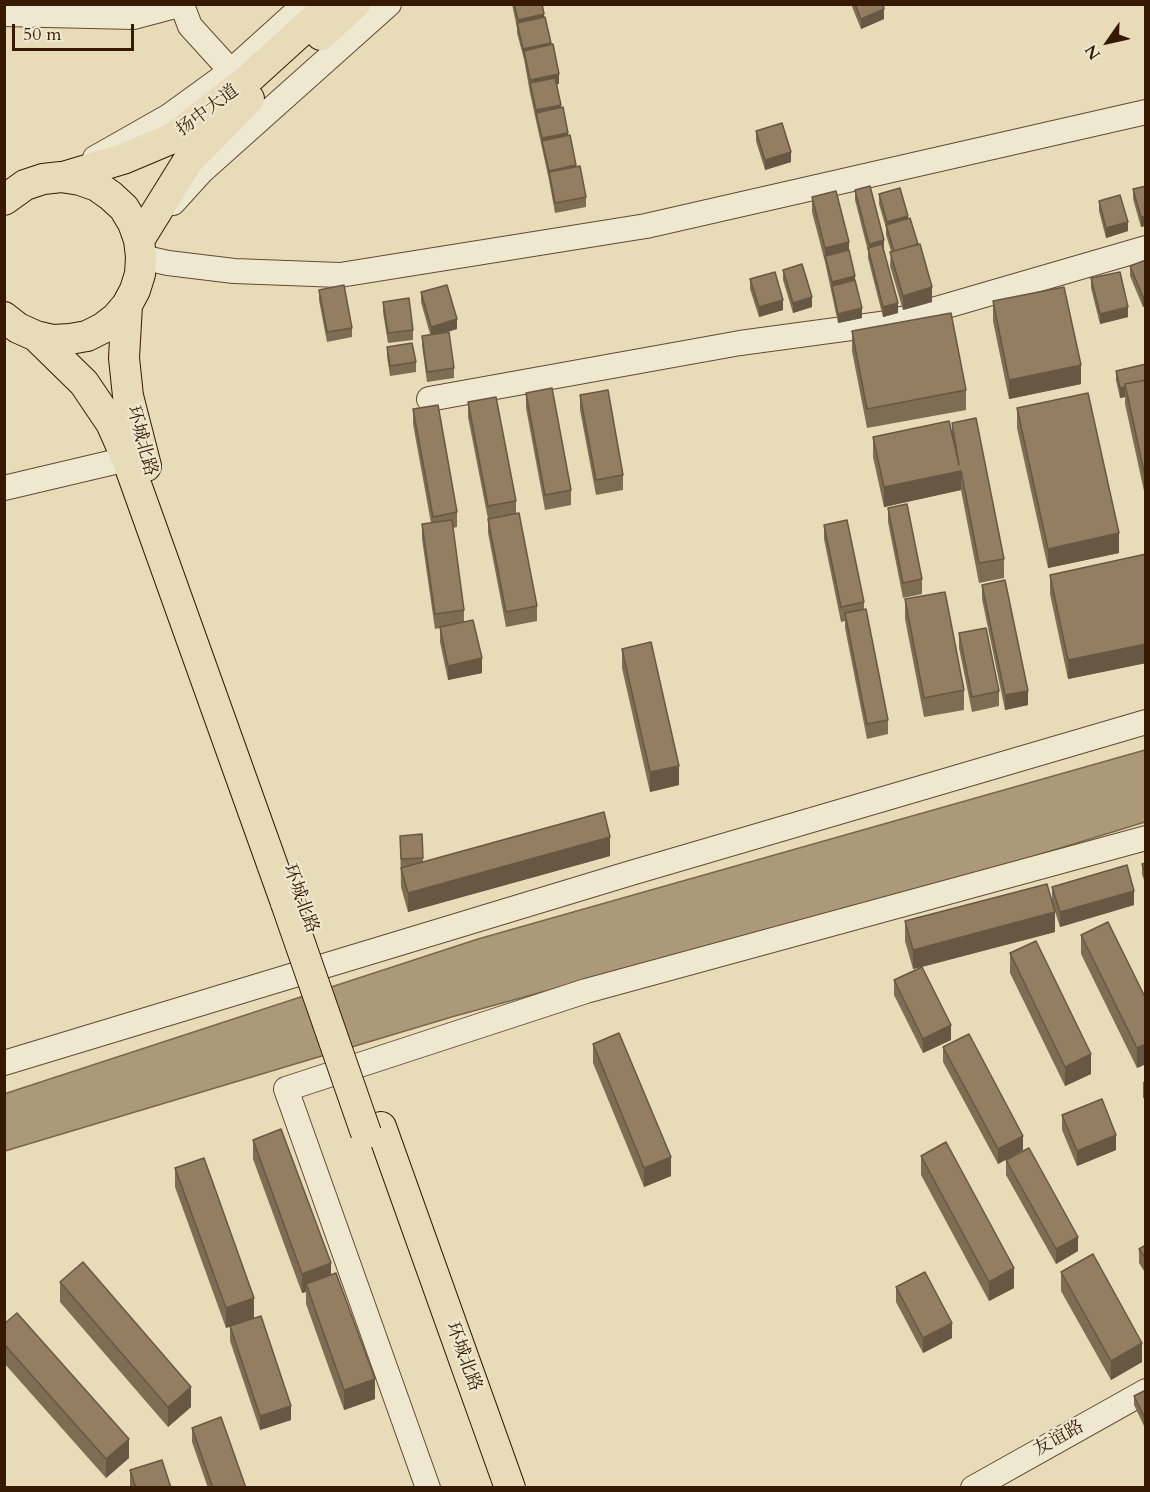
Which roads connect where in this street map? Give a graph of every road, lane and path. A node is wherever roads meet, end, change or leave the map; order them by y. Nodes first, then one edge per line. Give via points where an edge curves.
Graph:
1 (305, 4) edge
2 (331, 4) edge
3 (355, 4) edge
4 (389, 4) edge
5 (182, 5) edge
6 (4, 14) edge
7 (237, 78) junction
8 (1146, 112) edge
9 (61, 177) junction
10 (6, 196) edge
11 (140, 248) junction
12 (1146, 248) edge
13 (127, 305) junction
14 (4, 317) edge
15 (36, 336) junction
16 (429, 399) dead end
17 (127, 459) junction
18 (4, 488) edge
19 (1146, 722) edge
20 (1146, 838) edge
21 (293, 900) junction
22 (4, 1063) edge
23 (373, 1130) junction
24 (1146, 1391) edge
25 (428, 1488) edge
26 (492, 1488) edge
27 (510, 1488) edge
28 (973, 1488) edge

1 - 7 street
2 - 7 main road, 扬中大道
3 - 11 main road, 扬中大道 via 253,94 188,161
4 - 11 street via 202,171
5 - 6 street via 134,17
5 - 7 street via 190,26
7 - 9 main road, 扬中大道 via 173,138 123,159
8 - 11 street via 646,226 340,276 168,263
9 - 10 main road, 扬中大道 via 25,185
9 - 11 main road via 97,186 111,196 133,224
11 - 13 main road via 138,282
12 - 16 street via 888,323 740,343
13 - 15 main road via 116,318 87,336 53,340
13 - 21 main road, 环城北路 via 124,358 128,396 142,455
14 - 15 main road
15 - 17 main road, 环城北路 via 84,383 111,423
17 - 18 street
17 - 21 main road, 环城北路
19 - 22 street
20 - 25 street via 586,991 286,1089
21 - 23 main road, 环城北路, bridge
23 - 26 main road, 环城北路
23 - 27 main road, 环城北路
24 - 28 street, 友谊路

